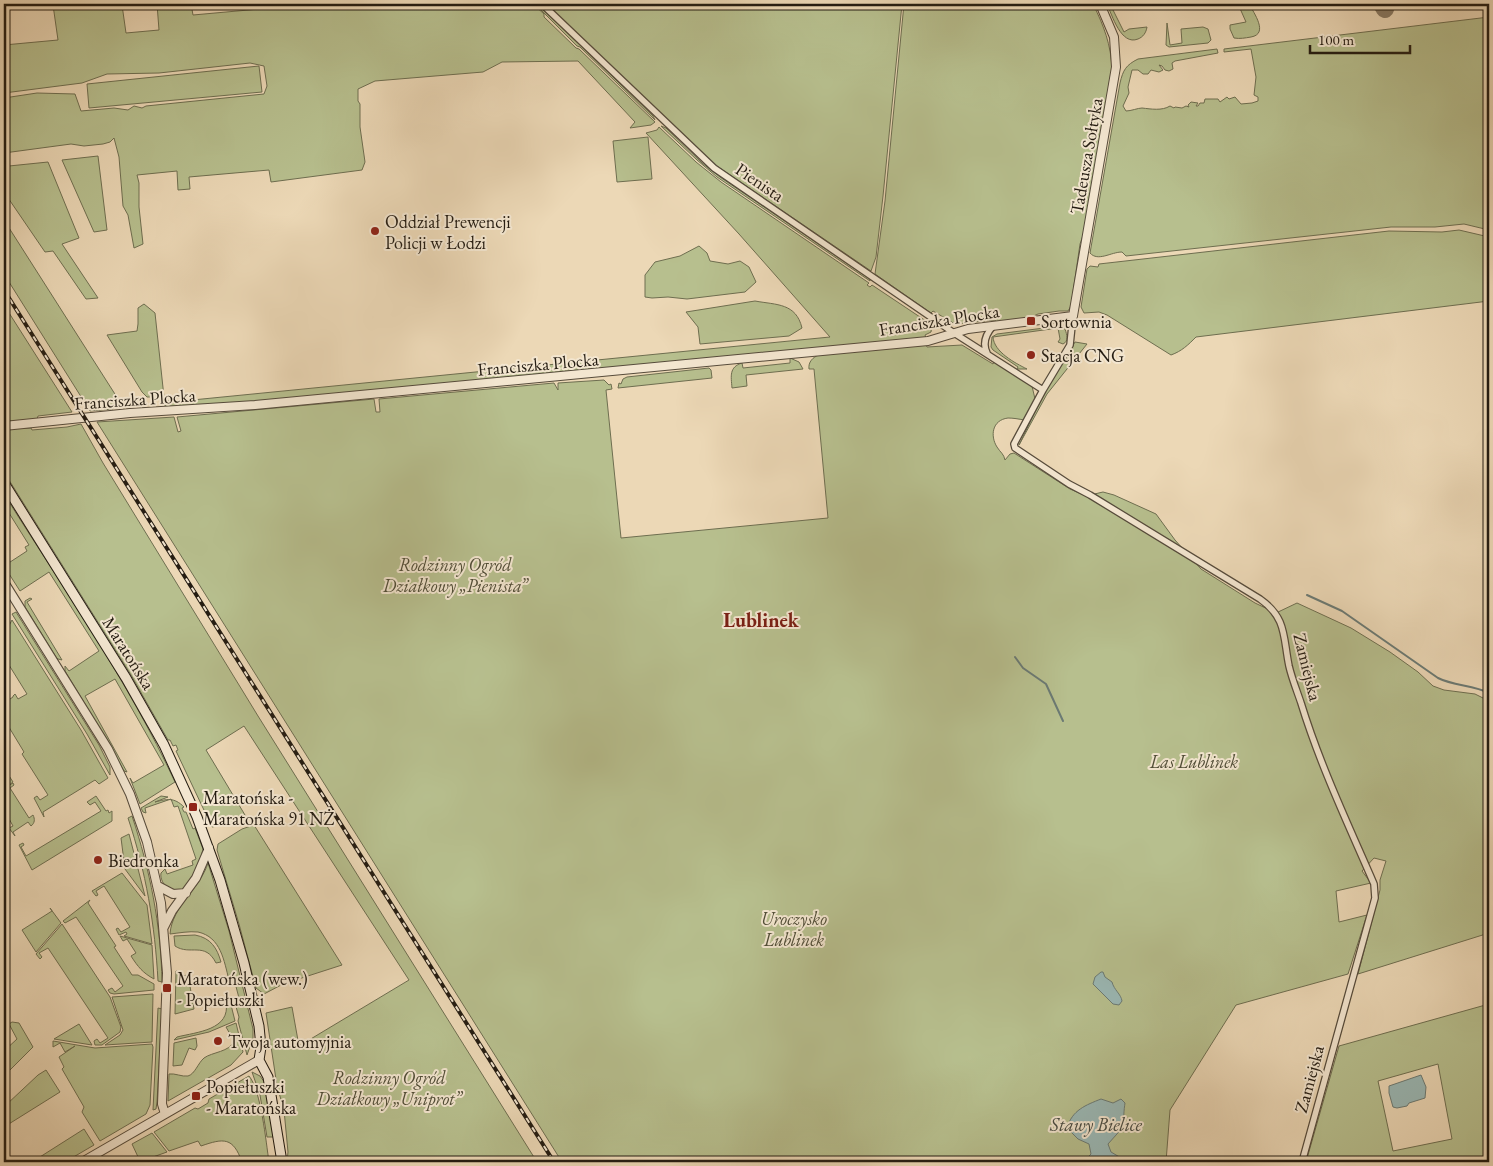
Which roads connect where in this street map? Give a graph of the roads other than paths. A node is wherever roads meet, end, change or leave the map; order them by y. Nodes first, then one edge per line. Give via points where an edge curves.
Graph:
1 (542, 4) edge
2 (1100, 4) edge
3 (1073, 316) junction
4 (994, 326) junction
5 (954, 332) junction
6 (987, 353) junction
7 (1043, 390) junction
8 (4, 426) edge
9 (4, 483) edge
10 (4, 582) edge
11 (209, 848) junction
12 (158, 886) junction
13 (186, 893) junction
14 (164, 927) junction
15 (259, 1060) junction
16 (165, 1114) junction
17 (82, 1162) edge
18 (282, 1162) edge
19 (1302, 1162) edge

1 - 5 street, Pienista via 714,168
2 - 3 street, Tadeusza Sołtyka via 1114,37 1116,67
3 - 4 street, Franciszka Plocka
3 - 7 street, Zamiejska via 1070,344
4 - 5 street, Franciszka Plocka
4 - 6 street via 985,340
5 - 6 street, Pienista
5 - 8 street, Franciszka Plocka via 928,341 718,362
6 - 7 street, Pienista
7 - 19 street, Zamiejska via 1014,444 1016,450 1274,610 1283,631 1289,667 1307,724 1374,884 1375,898
9 - 11 main road, Maratońska via 150,718
10 - 12 street via 118,769 141,824
11 - 13 street via 200,873
11 - 15 main road, Maratońska via 231,916 259,1026
12 - 13 street via 173,894
12 - 14 street
13 - 14 street
14 - 16 street via 168,988 162,1101
15 - 16 street
15 - 18 main road, Maratońska via 268,1077
16 - 17 street

